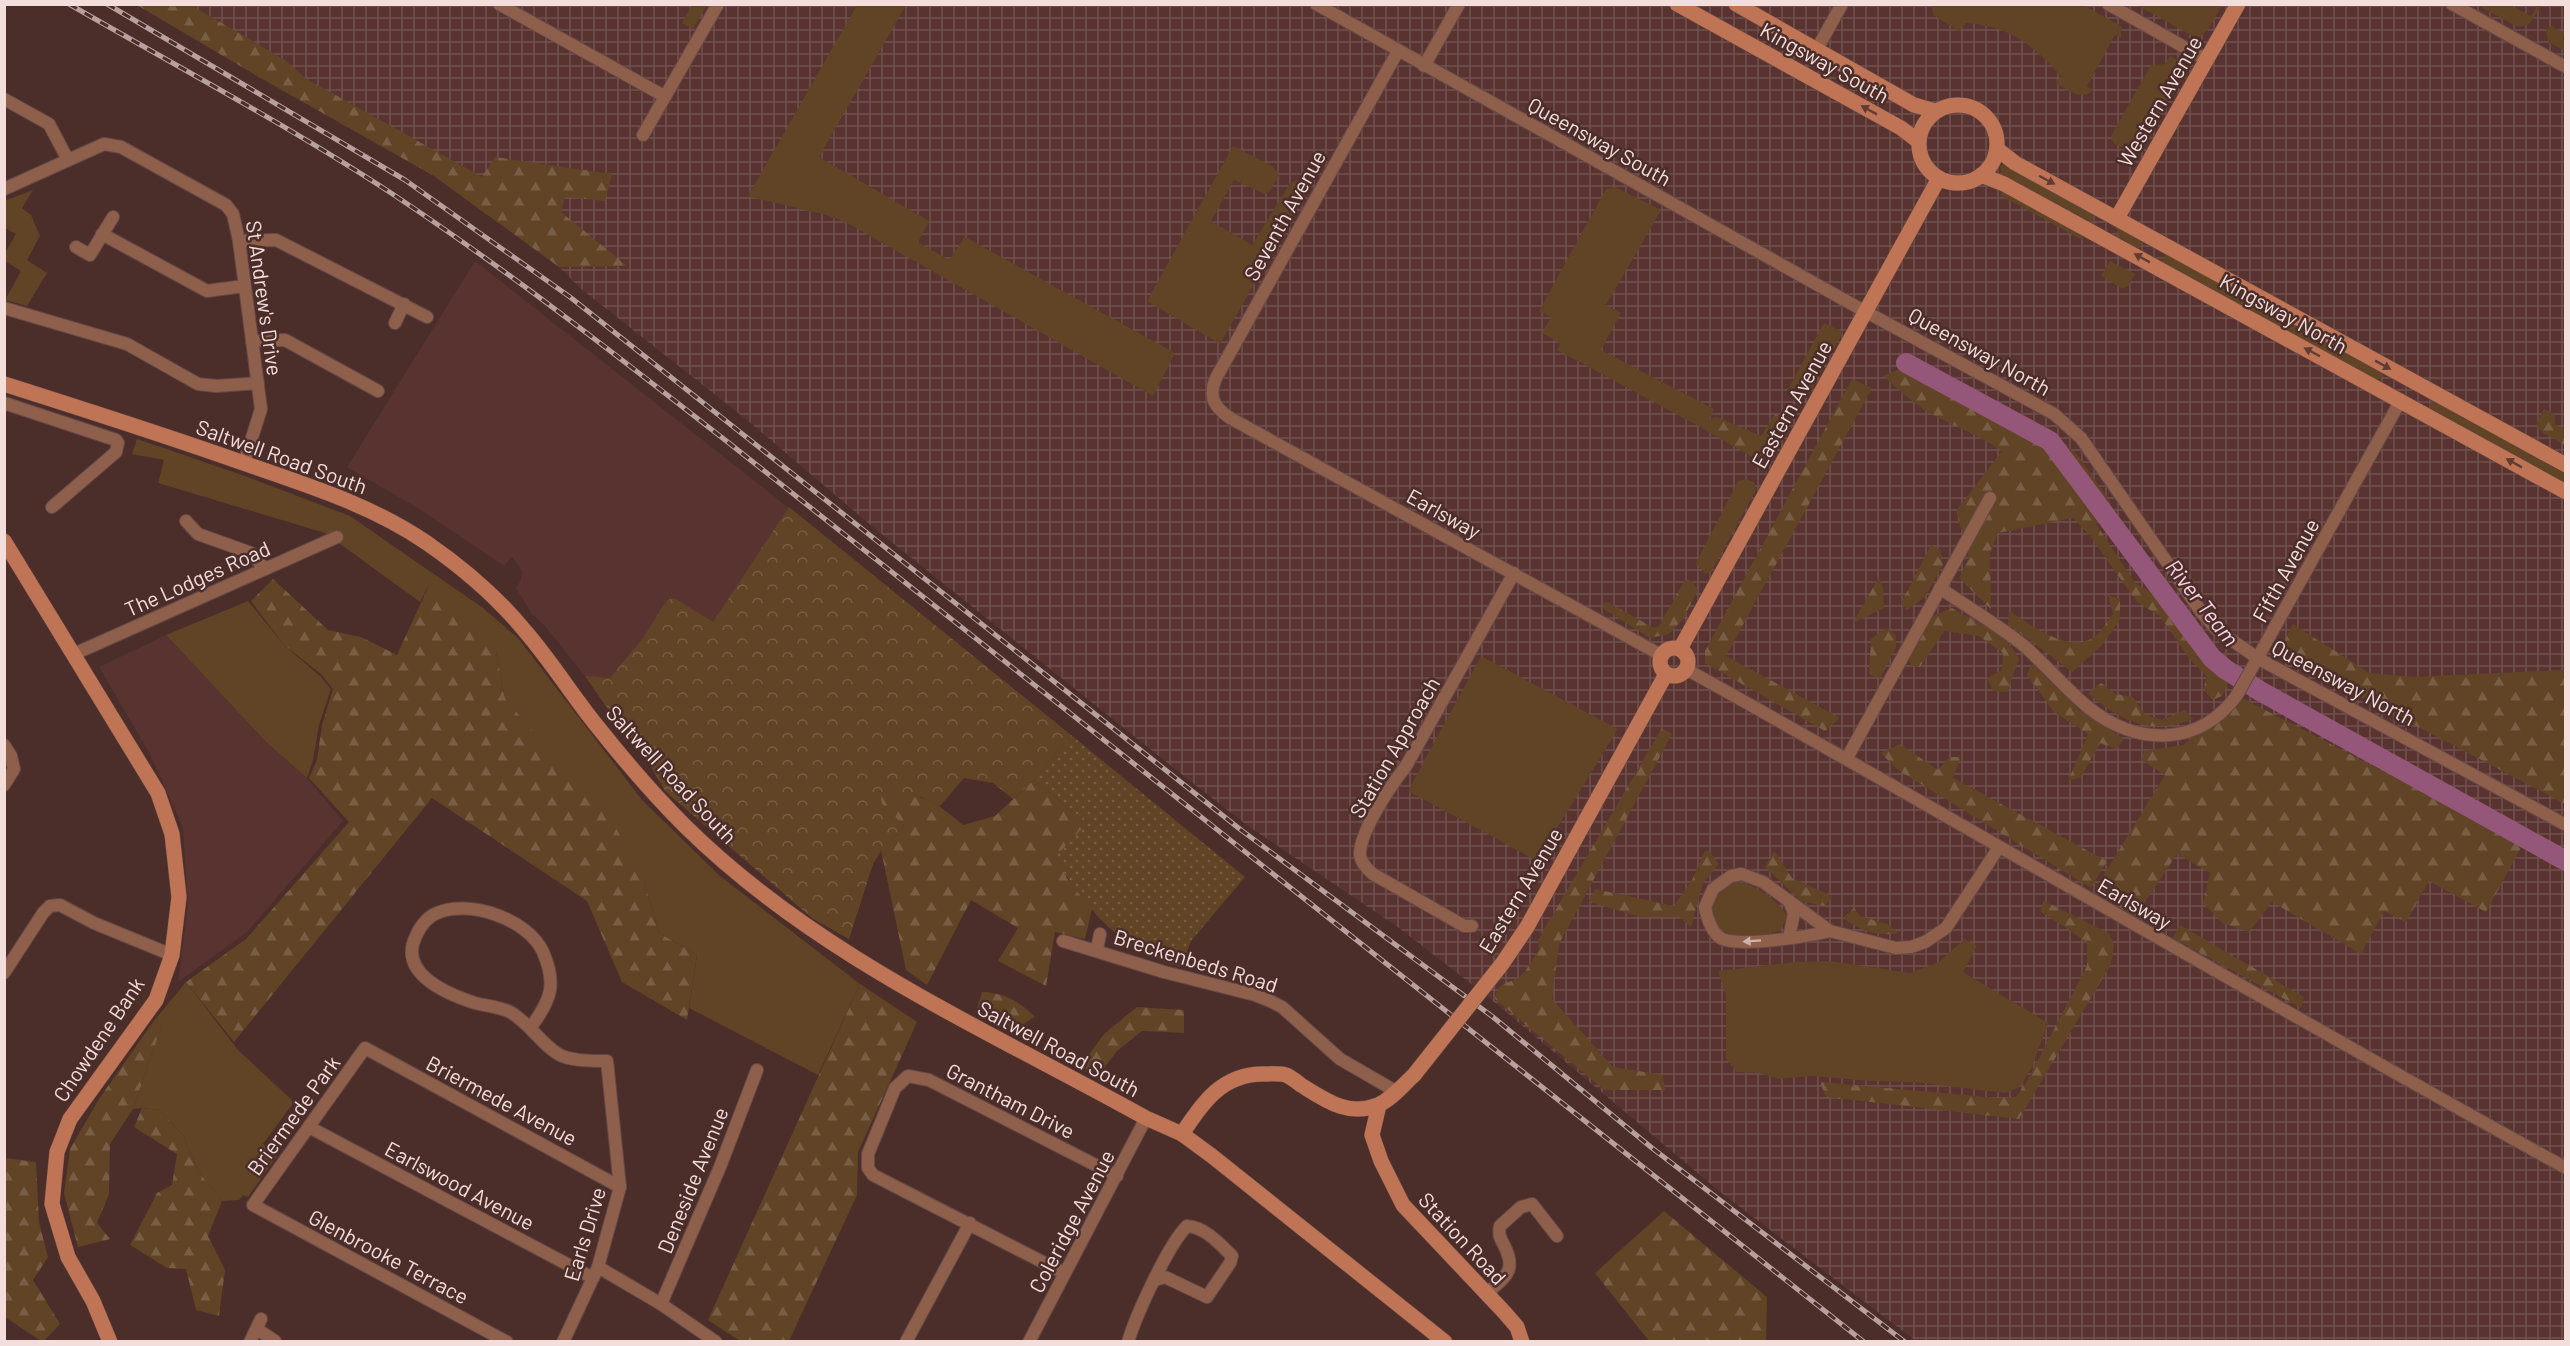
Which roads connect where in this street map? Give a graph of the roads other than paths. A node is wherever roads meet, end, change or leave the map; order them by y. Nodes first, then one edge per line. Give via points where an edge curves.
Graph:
1 (499, 4) edge
2 (718, 4) edge
3 (1316, 4) edge
4 (1459, 4) edge
5 (1677, 4) edge
6 (1736, 4) edge
7 (1842, 4) edge
8 (2108, 4) edge
9 (2238, 4) edge
10 (2452, 4) edge
11 (1817, 49) junction
12 (1398, 51) junction
13 (2207, 60) junction
14 (1424, 66) junction
15 (2565, 67) edge
16 (664, 96) junction
17 (4, 99) edge
18 (1935, 111) junction
19 (643, 135) dead end
20 (1918, 141) junction
21 (1997, 149) junction
22 (68, 160) junction
23 (1981, 176) junction
24 (1939, 178) junction
25 (4, 189) edge
26 (2094, 206) junction
27 (113, 217) dead end
28 (2117, 218) junction
29 (102, 234) junction
30 (2109, 240) junction
31 (238, 241) junction
32 (76, 247) dead end
33 (244, 286) junction
34 (404, 304) junction
35 (4, 308) edge
36 (1866, 312) junction
37 (427, 317) dead end
38 (395, 323) dead end
39 (252, 341) junction
40 (2412, 381) junction
41 (258, 383) junction
42 (4, 384) edge
43 (378, 392) dead end
44 (2401, 400) junction
45 (1212, 401) joint
46 (4, 403) edge
47 (244, 463) junction
48 (2565, 465) edge
49 (2565, 492) edge
50 (1990, 498) dead end
51 (52, 507) dead end
52 (186, 521) dead end
53 (337, 537) dead end
54 (4, 541) edge
55 (264, 569) junction
56 (1514, 573) junction
57 (1940, 588) junction
58 (1680, 649) junction
59 (74, 654) junction
60 (1661, 655) junction
61 (2259, 658) junction
62 (1686, 669) junction
63 (1666, 674) junction
64 (4, 745) edge
65 (1847, 758) junction
66 (4, 785) edge
67 (2565, 825) edge
68 (1999, 847) junction
69 (1788, 900) junction
70 (1472, 926) dead end
71 (1830, 931) junction
72 (1100, 934) dead end
73 (1789, 938) junction
74 (1063, 940) dead end
75 (1097, 949) junction
76 (172, 955) junction
77 (6, 967) edge
78 (531, 1027) junction
79 (365, 1048) joint
80 (757, 1070) dead end
81 (1397, 1092) junction
82 (1379, 1105) junction
83 (1146, 1118) junction
84 (309, 1127) junction
85 (1182, 1134) junction
86 (2565, 1168) edge
87 (1117, 1176) junction
88 (620, 1187) junction
89 (253, 1204) joint
90 (970, 1222) junction
91 (1557, 1236) dead end
92 (596, 1273) junction
93 (1064, 1273) junction
94 (1155, 1280) junction
95 (1487, 1293) junction
96 (661, 1304) junction
97 (110, 1341) edge
98 (250, 1341) edge
99 (275, 1341) edge
100 (507, 1341) edge
101 (563, 1341) edge
102 (716, 1341) edge
103 (906, 1341) edge
104 (1029, 1341) edge
105 (1128, 1341) edge
106 (1445, 1341) edge
107 (1522, 1341) edge

1 - 16 street
2 - 16 street
3 - 12 street, Queensway South
4 - 14 street
20 -> 5 street, Kingsway South
6 - 11 street, Kingsway South
7 - 11 street
8 - 13 street
9 - 13 street, Western Avenue
10 - 15 street
11 - 18 street, Kingsway South via 1914,105
12 - 14 street, Queensway South
12 - 45 street, Seventh Avenue via 1216,378
13 - 28 street, Western Avenue
14 - 36 street, Queensway South
16 - 19 street
17 - 22 street via 49,124
18 - 20 street via 1923,125
18 - 21 street via 1955,104 1977,110 1994,127
20 - 24 street via 1922,163
21 - 23 street
21 -> 26 street, Kingsway North
22 - 25 street, St Andrew's Drive
22 - 31 street, St Andrew's Drive via 104,144 121,147 226,205 233,214
23 - 24 street via 1958,183
23 - 30 street, Kingsway North via 2004,183
24 - 36 street, Eastern Avenue
26 - 28 street, Kingsway North
26 - 30 street via 2108,224
27 - 29 street
28 -> 40 street, Kingsway North
29 - 32 street via 90,255
29 - 33 street via 207,291
44 -> 30 street, Kingsway North
31 - 33 street, St Andrew's Drive
31 - 34 street via 276,240
33 - 39 street, St Andrew's Drive
34 - 37 street
34 - 38 street
35 - 41 street via 127,344 198,384
36 - 58 street, Eastern Avenue
36 - 61 street, Queensway North via 2064,422 2080,438 2202,613 2217,630
39 - 41 street, St Andrew's Drive
39 - 43 street via 285,340
40 - 44 street
40 - 48 street, Kingsway North
41 - 47 street, St Andrew's Drive via 261,409
42 - 47 street, Saltwell Road South
49 -> 44 street, Kingsway North
44 - 61 street, Fifth Avenue
45 - 56 street, Earlsway via 1230,418
46 - 51 street via 116,440 118,444 116,452
47 - 83 street, Saltwell Road South via 378,515 428,544 459,568 524,629 596,724 684,825 761,893 816,934 925,1000
50 - 57 street
52 - 55 street via 198,534 251,553
53 - 55 street, The Lodges Road
54 - 59 street, Chowdene Bank
55 - 59 street, The Lodges Road
56 - 60 street, Earlsway
56 - 70 street, Station Approach via 1406,766 1386,792 1360,851 1373,874 1464,926
57 - 61 street, Fifth Avenue via 2020,643 2090,709 2144,735 2174,736 2200,728 2225,712
57 - 65 street
58 - 60 street via 1667,649
58 - 62 street via 1688,660
59 - 76 street, Chowdene Bank via 158,794 172,834 179,897
60 - 63 street via 1660,668
61 - 67 street, Queensway North
62 - 63 street via 1679,675
62 - 65 street, Earlsway
63 - 81 street, Eastern Avenue, bridge via 1527,927 1502,964
64 - 66 street via 14,769
65 - 68 street, Earlsway
68 - 71 street via 1946,928 1925,942 1896,948
68 - 86 street, Earlsway
69 - 71 street
69 - 73 street via 1794,913
73 -> 69 street via 1730,943 1713,930 1704,907 1713,889 1731,876 1742,874
71 - 73 street
72 - 75 street
74 - 75 street, Breckenbeds Road
75 - 81 street, Breckenbeds Road via 1270,1001 1348,1064
76 - 77 street via 60,905 43,913
76 - 97 street, Chowdene Bank via 156,1000 70,1119 57,1152 52,1204 68,1257
78 - 78 street via 508,1011 456,997 421,975 411,960 412,943 420,927 435,914 455,907 502,915 523,928 540,948 551,971 550,996
78 - 88 street, Earls Drive via 561,1055 607,1061
79 - 84 street, Briermede Park
79 - 88 street, Briermede Avenue
80 - 96 street, Deneside Avenue
81 - 82 street, Eastern Avenue
82 - 85 street via 1348,1109 1333,1105 1286,1075 1250,1075 1217,1088
82 - 95 street, Station Road via 1372,1135 1399,1199
83 - 85 street, Saltwell Road South
83 - 87 street, Coleridge Avenue
84 - 89 street, Briermede Park
84 - 92 street, Earlswood Avenue
85 - 106 street, Saltwell Road South
87 - 90 street, Grantham Drive via 929,1080 908,1076 895,1088 868,1154 868,1168 873,1175
87 - 93 street, Coleridge Avenue
88 - 92 street, Earls Drive
89 - 100 street, Glenbrooke Terrace
90 - 93 street
90 - 103 street
91 - 95 street via 1532,1204 1521,1207 1500,1226 1510,1268
92 - 96 street, Earlswood Avenue
92 - 101 street, Earls Drive
93 - 104 street, Coleridge Avenue
94 - 94 street via 1165,1277 1207,1297 1232,1256 1220,1243 1187,1226
94 - 105 street
95 - 107 street, Station Road via 1517,1327
96 - 102 street, Earlswood Avenue
98 - 99 street via 259,1324

